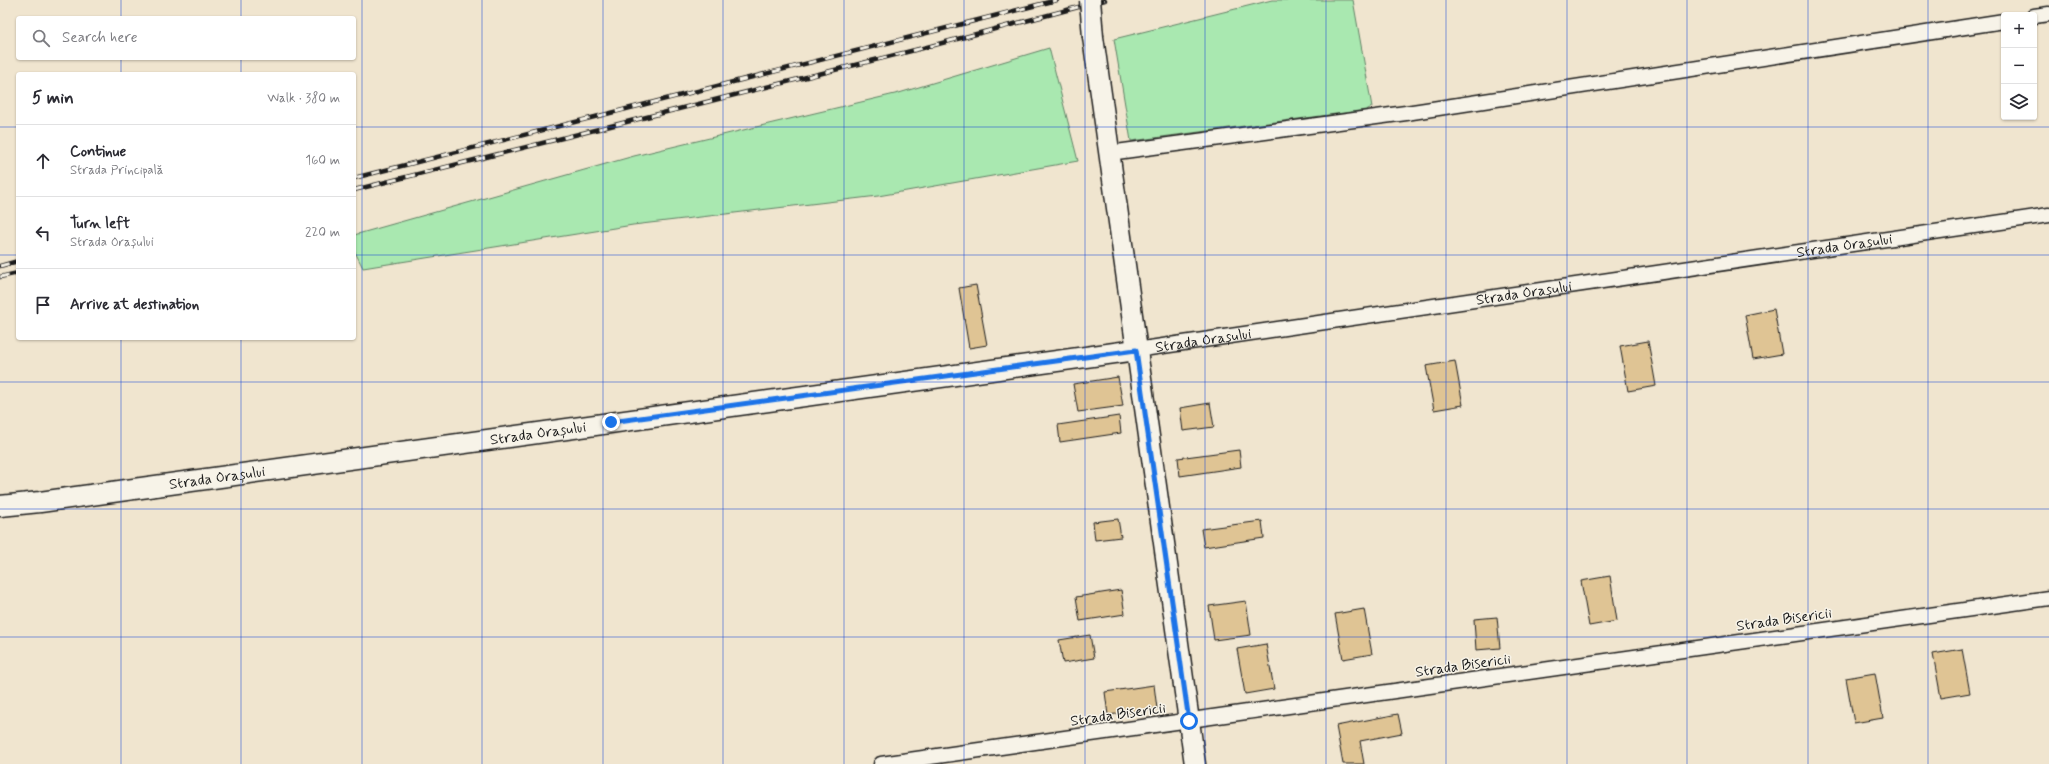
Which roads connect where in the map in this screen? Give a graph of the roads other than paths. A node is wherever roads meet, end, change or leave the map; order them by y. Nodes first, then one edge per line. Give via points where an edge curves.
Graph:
1 (1090, 0) edge
2 (2049, 14) edge
3 (2037, 16) edge
4 (2001, 21) edge
5 (1109, 153) junction
6 (2049, 215) edge
7 (1136, 350) junction
8 (0, 506) edge
9 (2049, 598) edge
10 (1189, 721) junction
11 (881, 764) edge
12 (1195, 764) edge

1 - 5 main road, bridge
2 - 3 street
4 - 5 street via 1406,113
5 - 7 main road
6 - 7 street, Strada Orașului
7 - 8 main road, Strada Orașului
7 - 10 main road
9 - 10 street, Strada Bisericii
10 - 11 street, Strada Bisericii
10 - 12 main road

